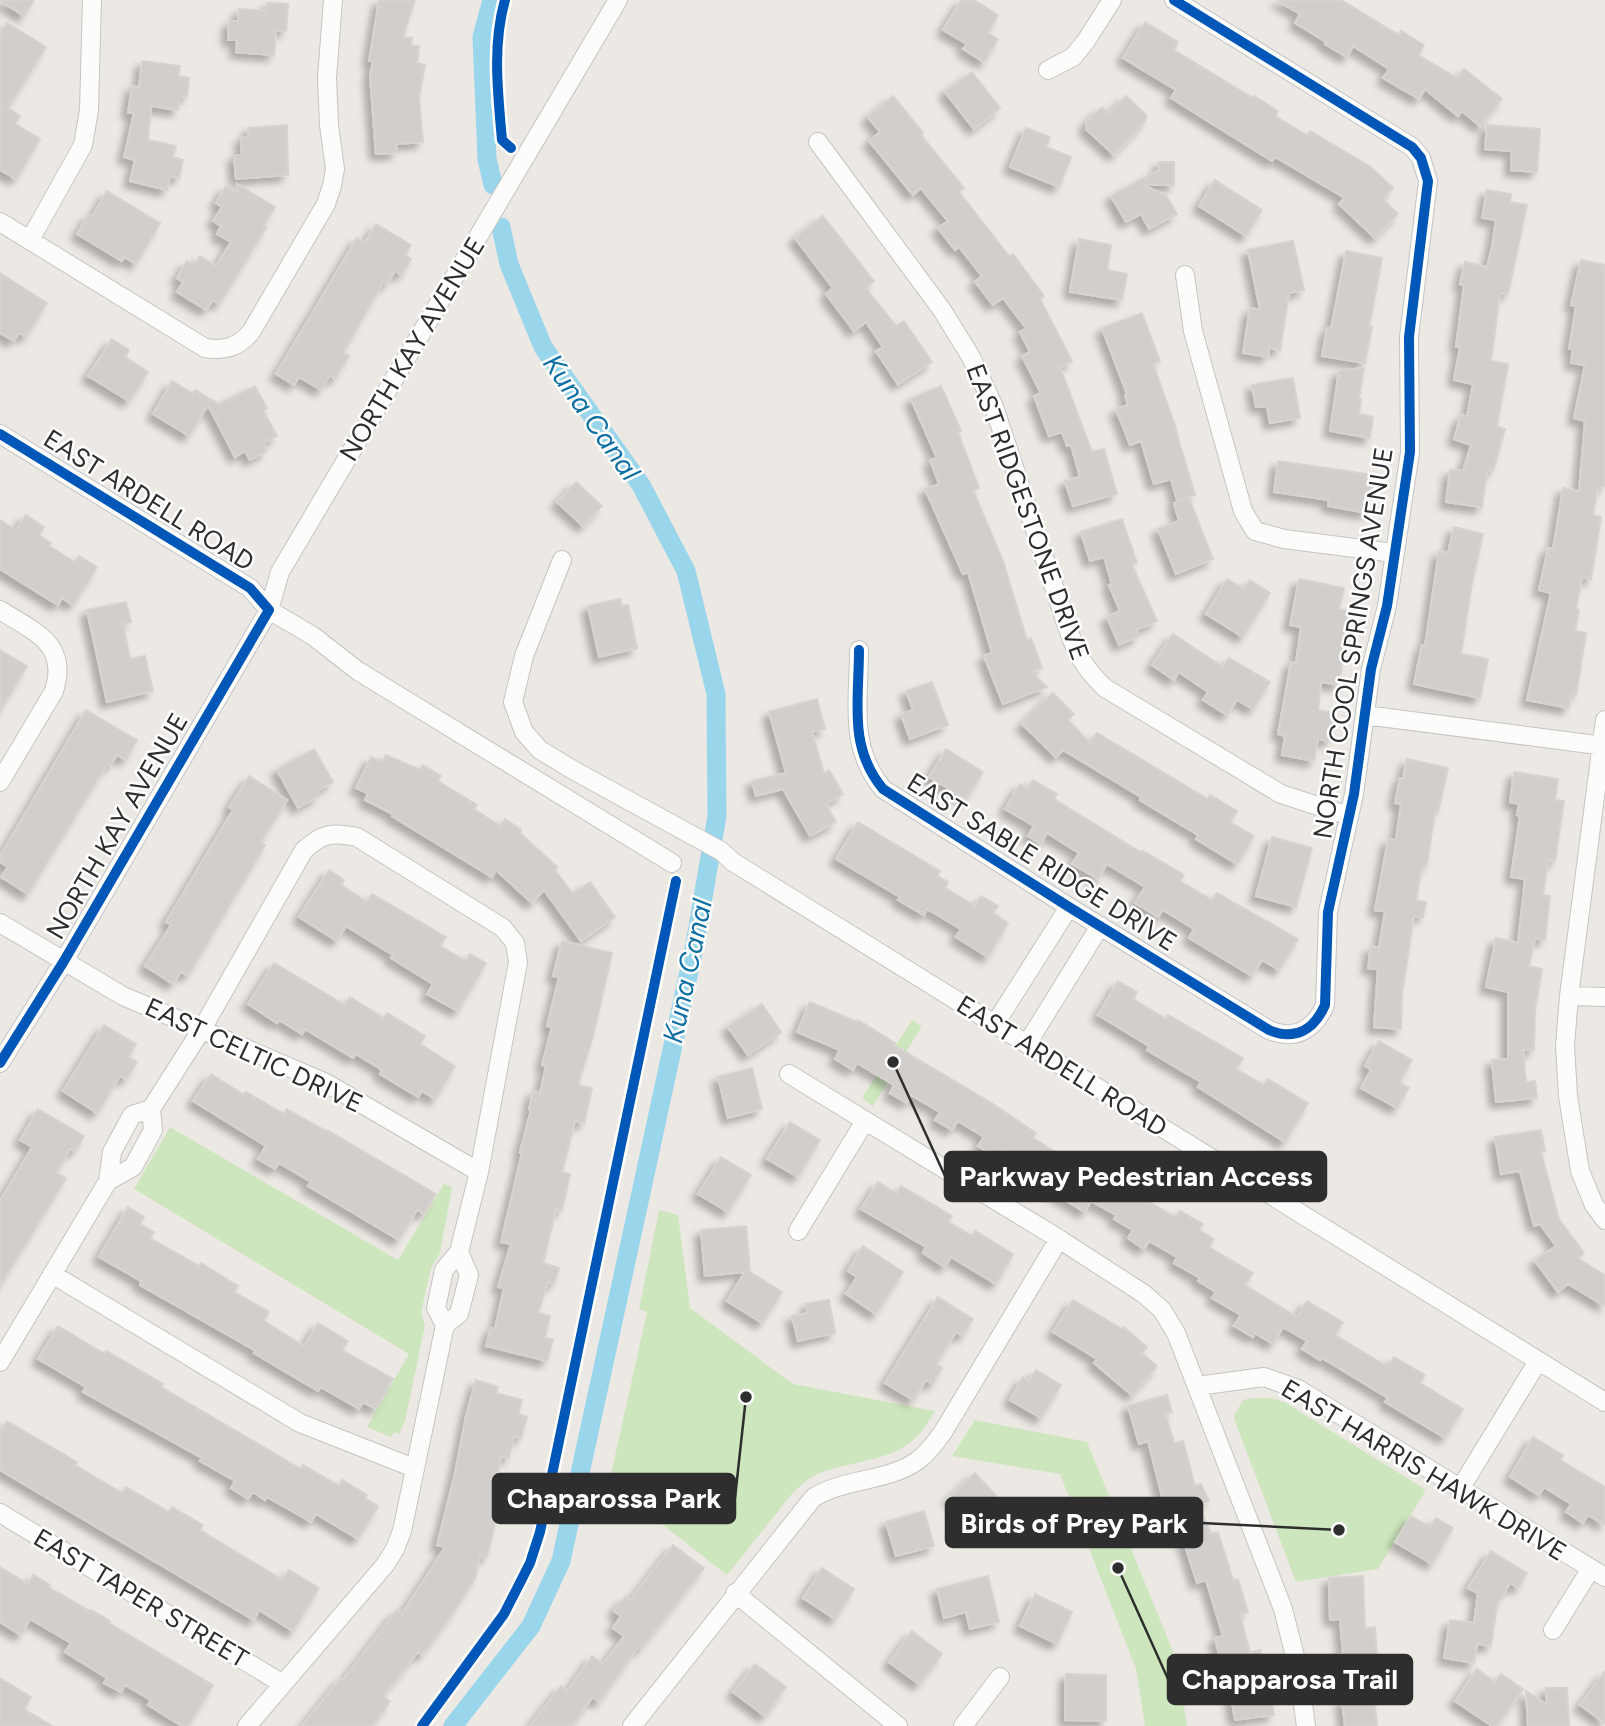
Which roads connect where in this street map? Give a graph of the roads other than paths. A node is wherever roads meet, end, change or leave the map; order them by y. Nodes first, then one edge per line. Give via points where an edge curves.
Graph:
1 (92, 0) edge
2 (333, 0) edge
3 (618, 0) edge
4 (1112, 0) edge
5 (1174, 0) edge
6 (1048, 70) dead end
7 (818, 142) dead end
8 (0, 222) edge
9 (30, 240) junction
10 (1185, 275) dead end
11 (0, 434) edge
12 (1394, 554) junction
13 (562, 560) dead end
14 (0, 610) edge
15 (270, 610) junction
16 (859, 650) dead end
17 (1365, 715) junction
18 (1605, 720) edge
19 (1603, 746) edge
20 (0, 782) edge
21 (1349, 817) junction
22 (672, 863) dead end
23 (1069, 907) junction
24 (0, 923) edge
25 (1100, 926) junction
26 (64, 961) junction
27 (1569, 996) junction
28 (1605, 997) edge
29 (995, 1024) junction
30 (202, 1029) junction
31 (1304, 1031) joint
32 (1027, 1044) junction
33 (0, 1063) edge
34 (789, 1074) dead end
35 (151, 1109) junction
36 (865, 1121) junction
37 (479, 1172) junction
38 (108, 1181) junction
39 (1600, 1213) edge
40 (797, 1231) dead end
41 (1059, 1239) junction
42 (458, 1252) junction
43 (52, 1274) junction
44 (445, 1325) junction
45 (1538, 1361) junction
46 (0, 1362) edge
47 (1197, 1386) junction
48 (1605, 1402) edge
49 (414, 1468) junction
50 (1460, 1489) junction
51 (0, 1513) edge
52 (1598, 1574) edge
53 (735, 1593) junction
54 (1553, 1630) dead end
55 (1000, 1677) dead end
56 (283, 1684) junction
57 (247, 1726) edge
58 (632, 1726) edge
59 (898, 1726) edge
60 (963, 1726) edge
61 (1306, 1726) edge

1 - 9 street via 89,110 83,145
2 - 9 street via 327,78 335,169 332,186 326,204 243,341 219,351 205,348
3 - 15 street, NORTH KAY AVENUE via 280,572
4 - 6 street via 1073,58
5 - 12 street, NORTH COOL SPRINGS AVENUE via 1412,147 1426,169 1409,337 1410,452
7 - 21 street, EAST RIDGESTONE DRIVE via 942,310 971,357 994,407 1068,629 1087,671 1105,688 1281,794
8 - 9 street
10 - 12 street via 1193,331 1243,511 1255,531
11 - 15 street, EAST ARDELL ROAD via 250,588
12 - 17 street, NORTH COOL SPRINGS AVENUE
13 - 29 street, EAST ARDELL ROAD via 524,656 513,702 524,733 540,750 702,840
14 - 20 street via 43,637 58,663 54,691
15 - 22 street, EAST ARDELL ROAD via 358,671
15 - 26 street, NORTH KAY AVENUE
16 - 23 street, EAST SABLE RIDGE DRIVE via 858,741 863,759 883,789
17 - 19 street
17 - 21 street, NORTH COOL SPRINGS AVENUE
18 - 19 street
19 - 27 street
21 - 31 street, NORTH COOL SPRINGS AVENUE via 1328,912 1325,1006 1319,1019
23 - 25 street, EAST SABLE RIDGE DRIVE
23 - 29 street
24 - 26 street, EAST CELTIC DRIVE
25 - 31 street, EAST SABLE RIDGE DRIVE via 1269,1030 1291,1035
25 - 32 street
26 - 30 street, EAST CELTIC DRIVE via 123,996
26 - 33 street, NORTH KAY AVENUE
27 - 28 street
27 - 39 street via 1568,1096 1580,1171
29 - 32 street, EAST ARDELL ROAD
30 - 35 street
30 - 37 street, EAST CELTIC DRIVE via 326,1083
30 - 37 street via 304,850 329,834 357,836 503,928 515,943 518,962
32 - 45 street, EAST ARDELL ROAD
34 - 36 street
35 - 38 street via 132,1115 111,1152
35 - 38 street via 153,1130 133,1167
36 - 40 street
36 - 41 street
37 - 42 street
38 - 43 street
41 - 47 street via 1162,1310
41 - 53 street via 932,1448 899,1470 826,1489 813,1498
42 - 44 street via 444,1270 436,1308
42 - 44 street via 469,1275 459,1314
43 - 46 street
43 - 49 street via 300,1423
44 - 49 street
45 - 48 street, EAST ARDELL ROAD
45 - 50 street
47 - 50 street, EAST HARRIS HAWK DRIVE via 1264,1377 1298,1389
47 - 61 street via 1283,1609
49 - 56 street via 395,1549
50 - 52 street, EAST HARRIS HAWK DRIVE
51 - 56 street, EAST TAPER STREET
52 - 54 street
53 - 58 street
53 - 59 street
55 - 60 street
56 - 57 street

